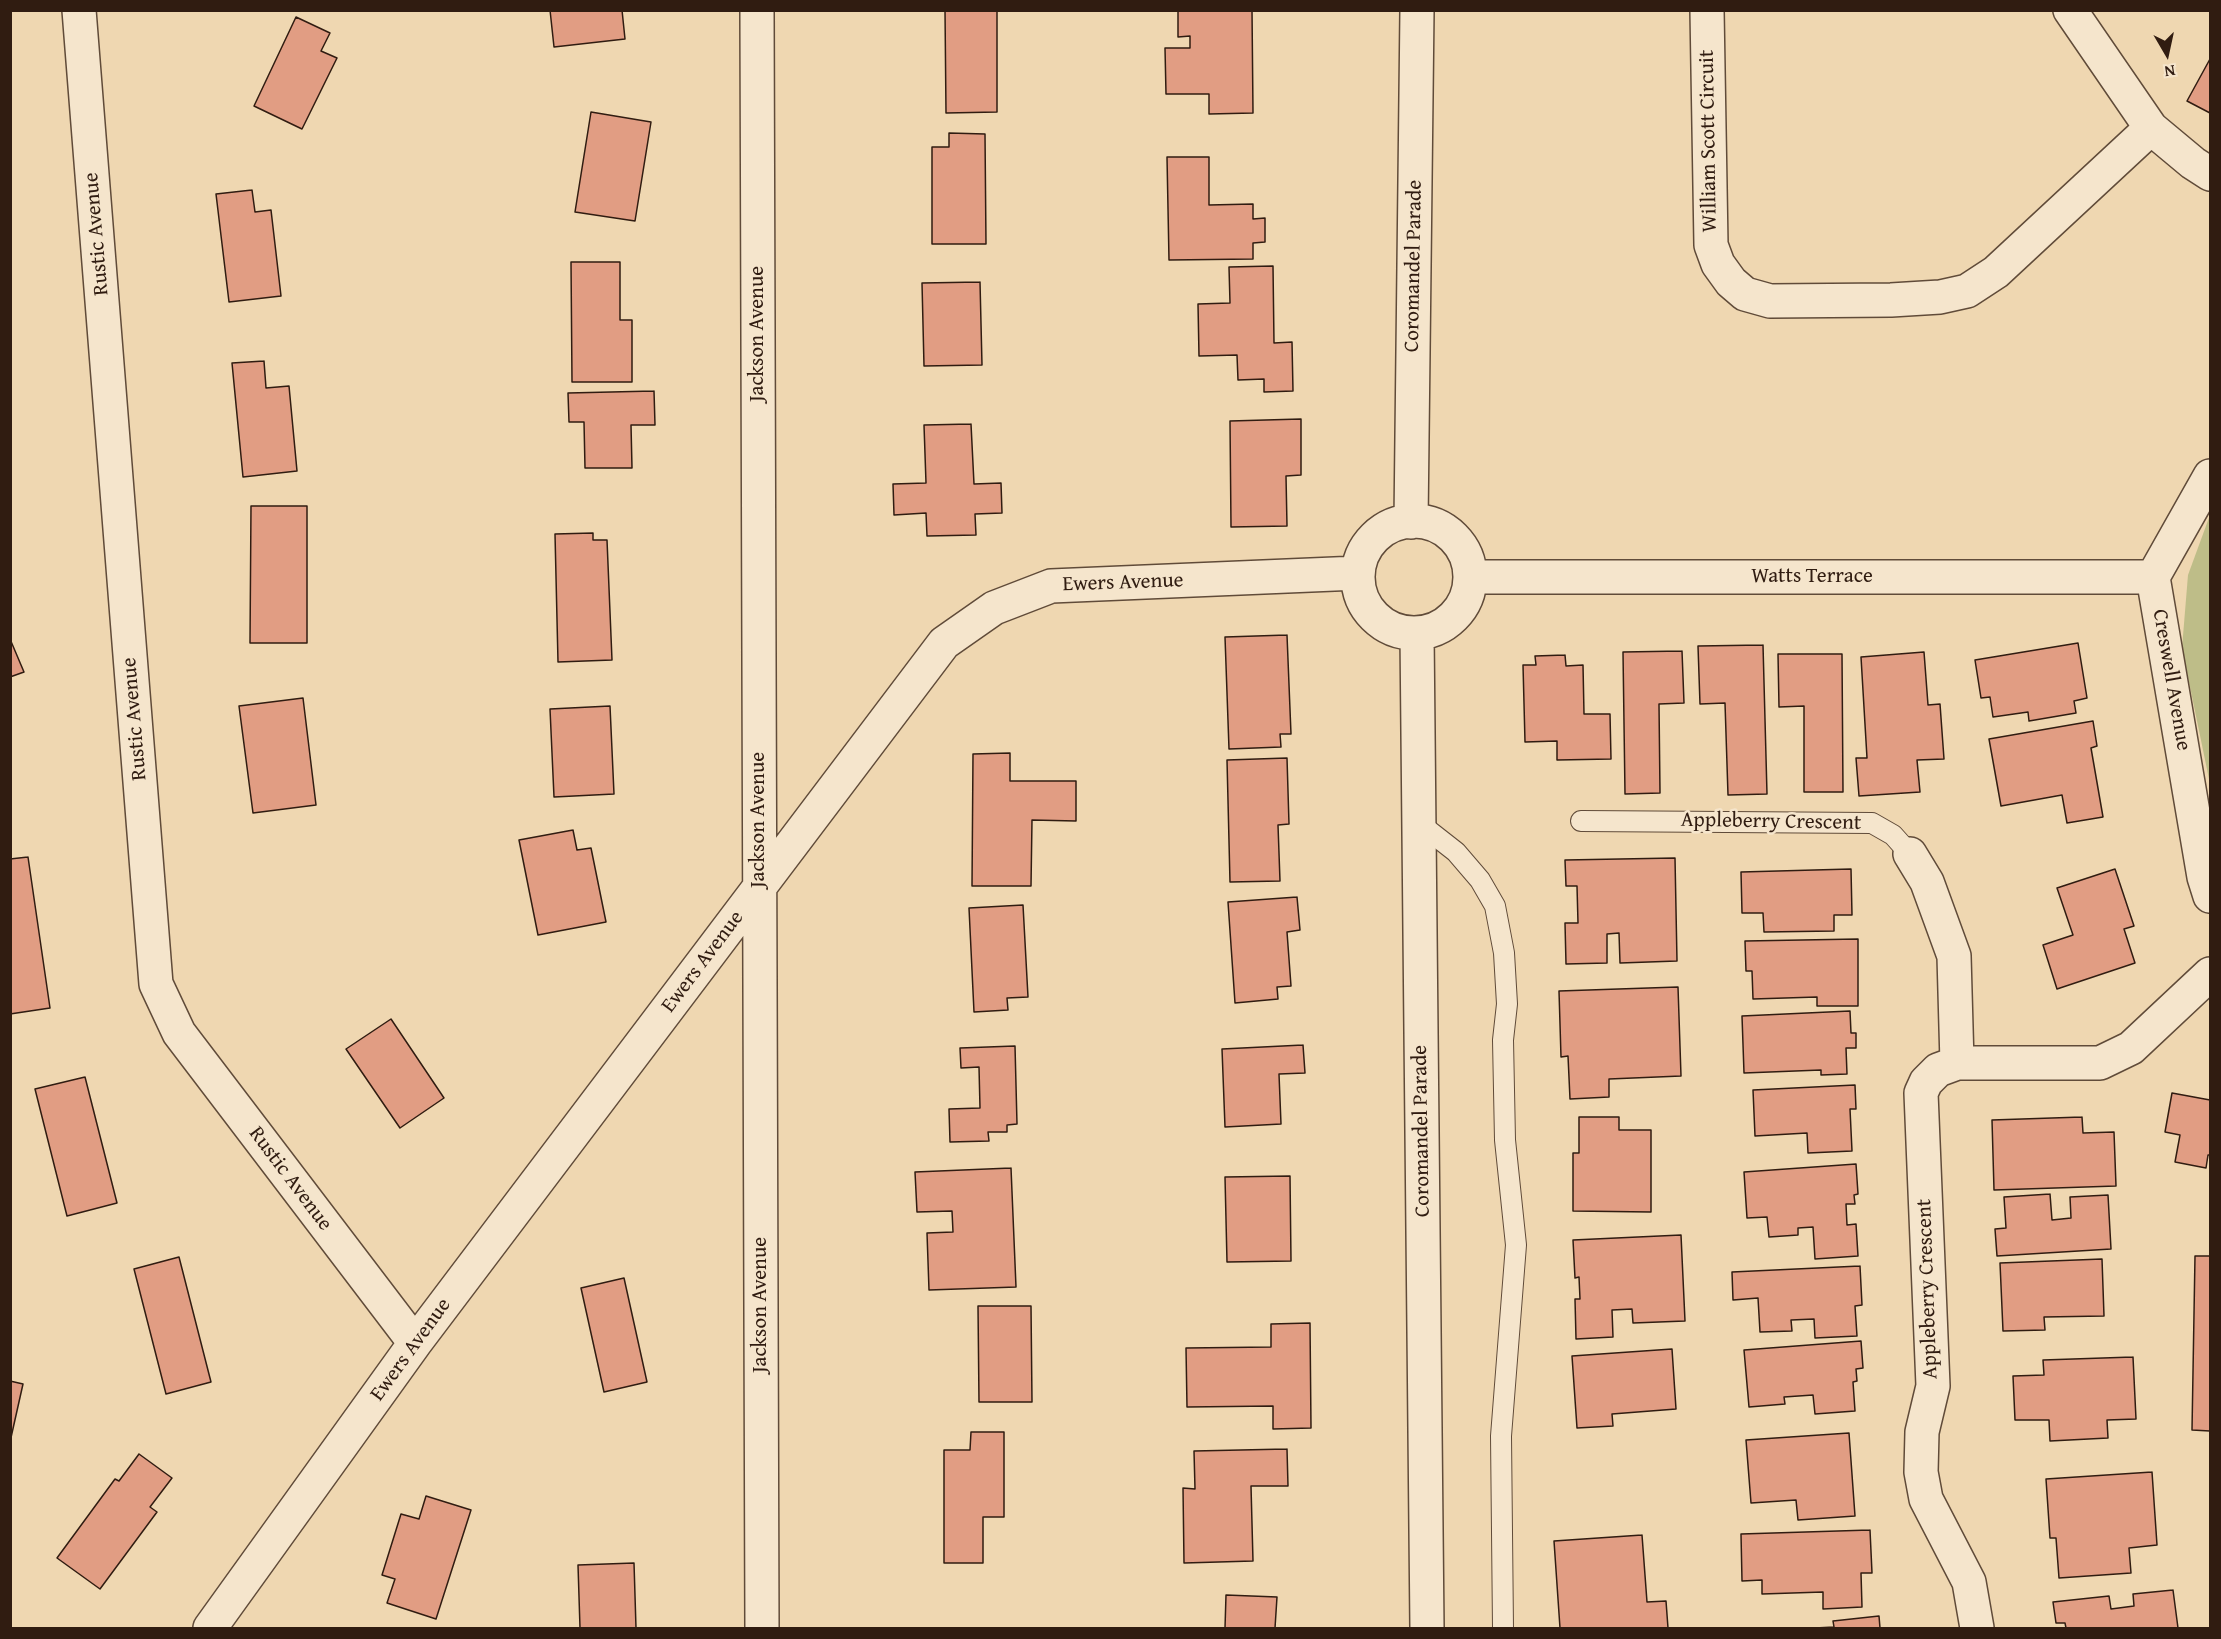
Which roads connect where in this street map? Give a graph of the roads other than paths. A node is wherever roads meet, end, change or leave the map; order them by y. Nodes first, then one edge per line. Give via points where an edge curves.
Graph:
1 (79, 10) edge
2 (757, 10) edge
3 (1417, 10) edge
4 (1707, 10) edge
5 (2070, 10) edge
6 (2151, 128) junction
7 (2211, 174) edge
8 (2211, 476) edge
9 (1410, 522) junction
10 (1358, 573) junction
11 (1470, 577) junction
12 (2153, 577) junction
13 (1417, 633) junction
14 (1581, 821) dead end
15 (1419, 824) junction
16 (1910, 854) joint
17 (759, 888) junction
18 (2211, 896) edge
19 (2211, 974) edge
20 (1957, 1063) junction
21 (415, 1344) junction
22 (210, 1629) edge
23 (762, 1629) edge
24 (1427, 1629) edge
25 (1503, 1629) edge
26 (1977, 1629) edge

1 - 21 street, Rustic Avenue via 156,984 179,1033
2 - 17 street, Jackson Avenue
3 - 9 street, Coromandel Parade
4 - 6 street, William Scott Circuit via 1711,245 1731,282 1745,294 1770,301 1891,300 1967,291 1996,272
5 - 6 street
6 - 7 street
8 - 12 street
9 - 10 street via 1381,532 1369,544
9 - 11 street via 1429,524 1452,537 1467,559
10 - 13 street via 1367,609 1381,623 1398,631
10 - 17 street, Ewers Avenue via 1051,586 994,608 944,643
11 - 12 street, Watts Terrace
11 - 13 street via 1460,609 1434,630
12 - 18 street, Creswell Avenue via 2204,877
13 - 15 street, Coromandel Parade
14 - 16 lane, Appleberry Crescent via 1872,823 1893,835
15 - 24 street, Coromandel Parade
15 - 25 lane via 1456,852 1480,880 1495,906 1504,953 1504,1140 1516,1245 1501,1436
16 - 20 street, Appleberry Crescent via 1927,882 1954,956
17 - 21 street, Ewers Avenue
17 - 23 street, Jackson Avenue
19 - 20 street, Appleberry Crescent via 2131,1048 2100,1063
20 - 26 street, Appleberry Crescent via 1938,1070 1921,1093 1933,1386 1922,1432 1921,1472 1926,1499 1969,1582
21 - 22 street, Ewers Avenue

